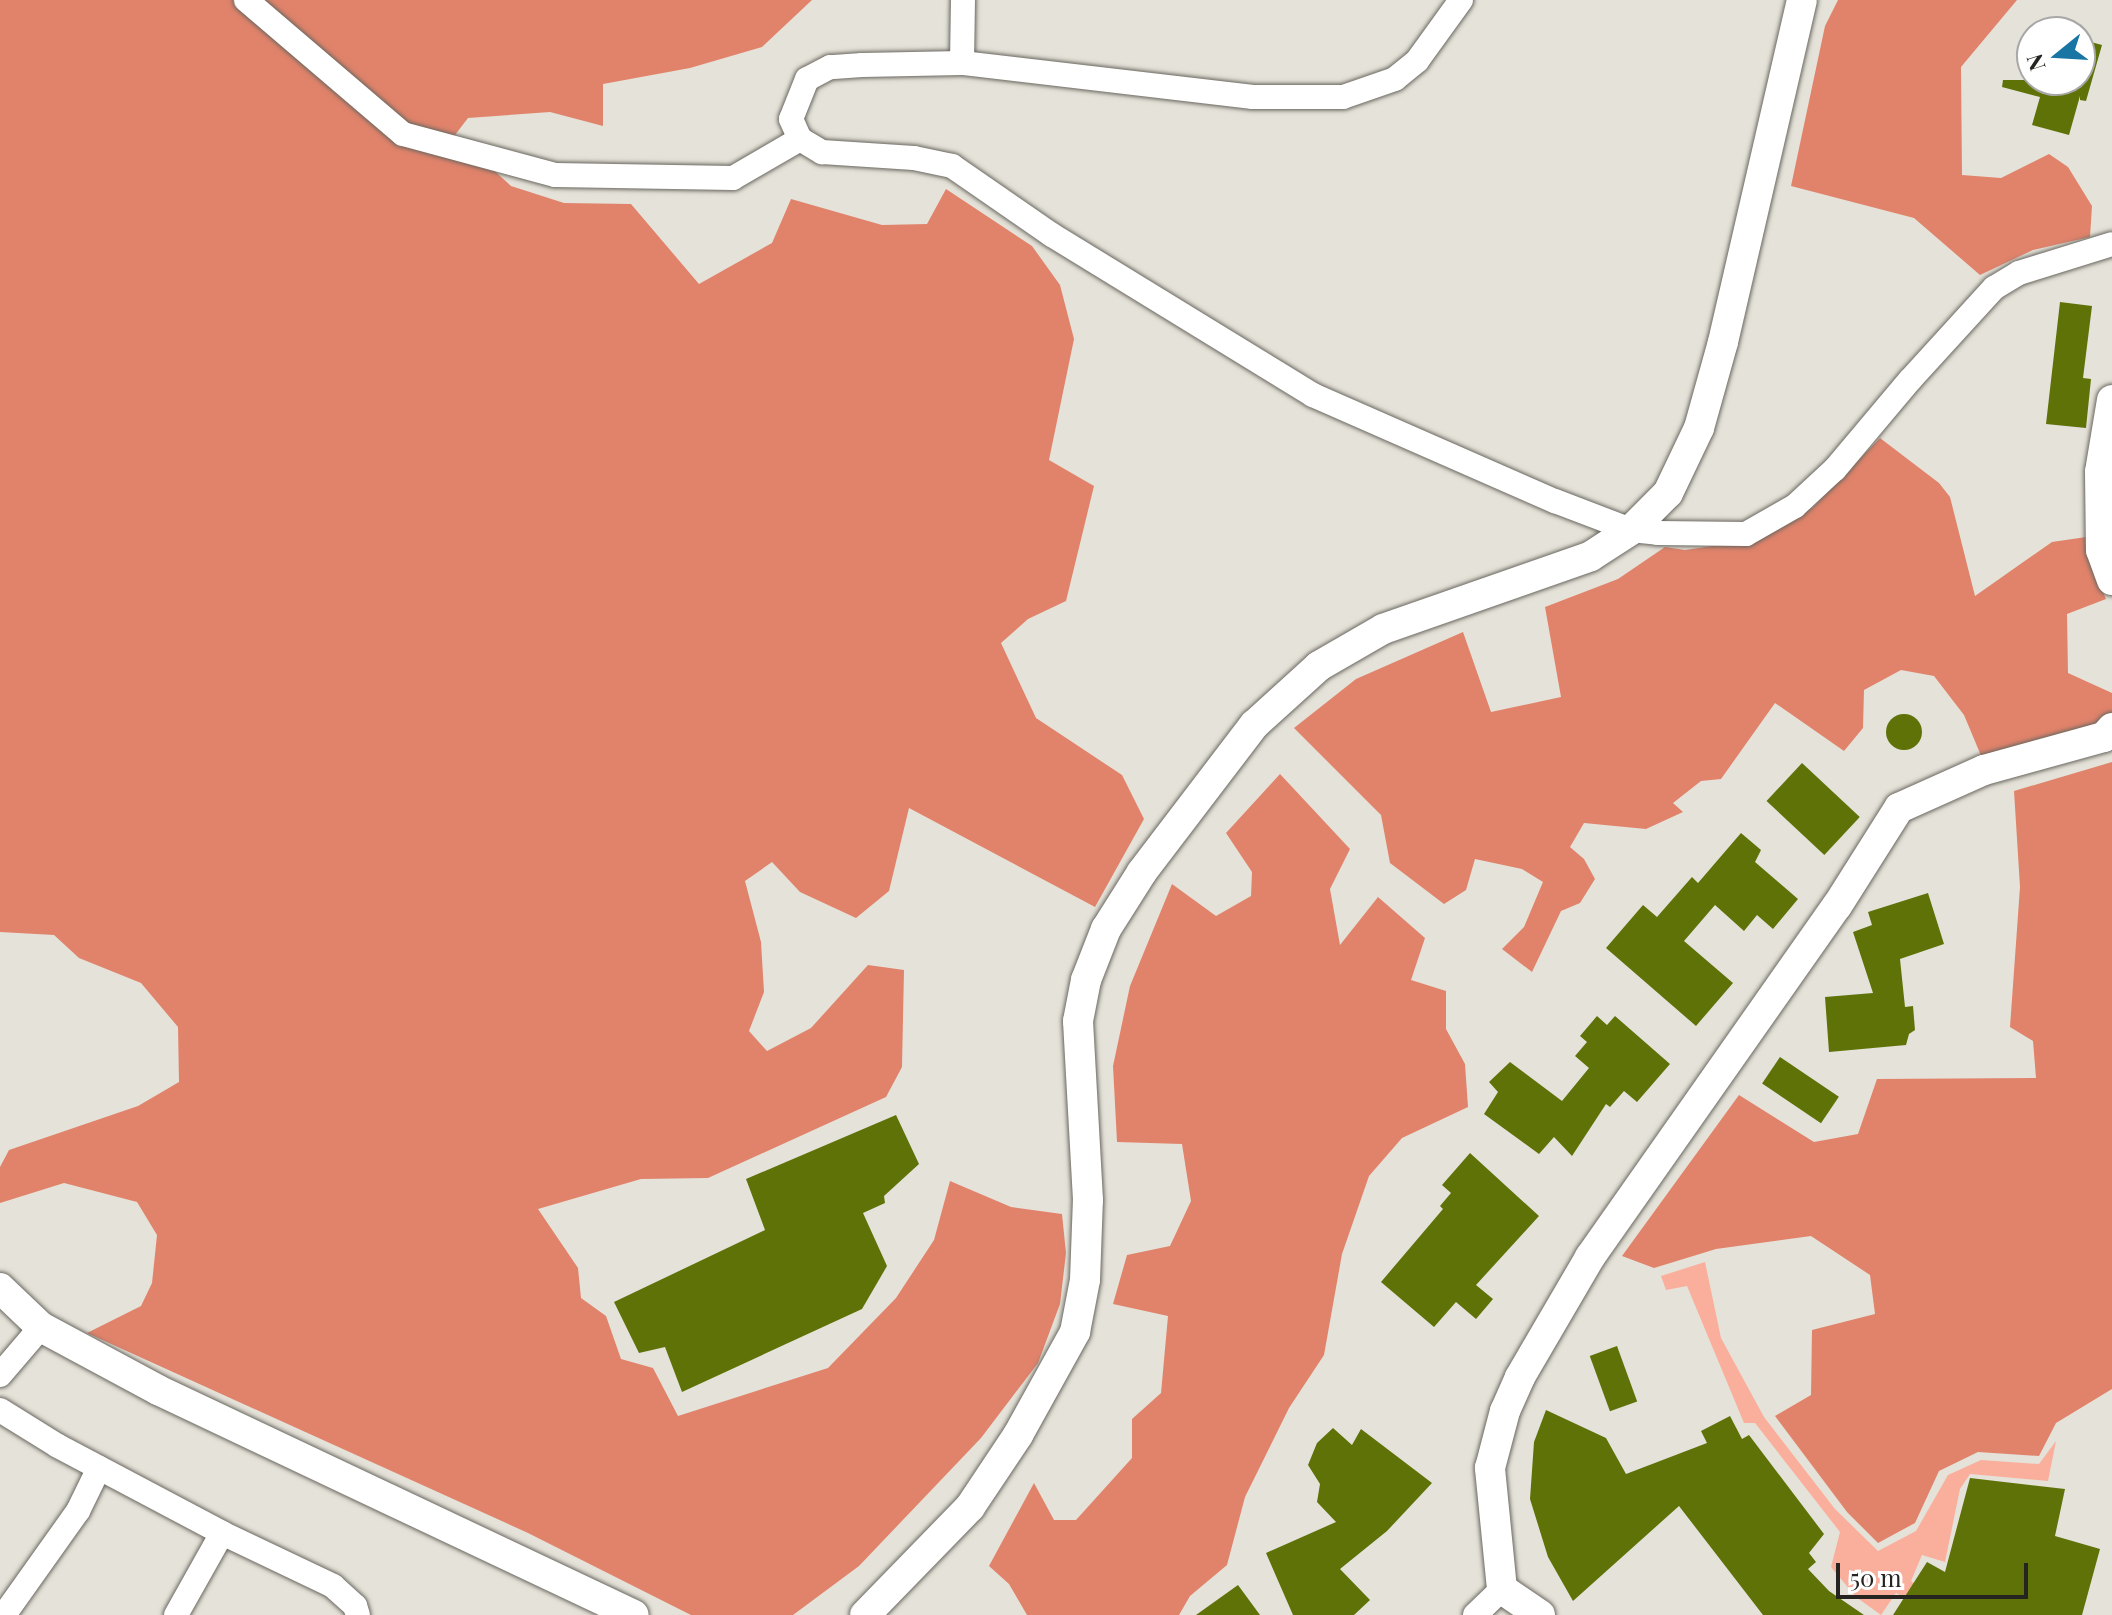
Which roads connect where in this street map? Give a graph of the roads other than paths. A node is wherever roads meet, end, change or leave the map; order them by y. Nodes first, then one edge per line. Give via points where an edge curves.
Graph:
1 (246, 0) edge
2 (963, 0) edge
3 (1461, 0) edge
4 (1802, 0) edge
5 (962, 63) junction
6 (800, 139) junction
7 (2112, 244) edge
8 (2112, 400) edge
9 (1631, 530) junction
10 (2112, 580) edge
11 (2112, 728) edge
12 (0, 1288) edge
13 (41, 1327) junction
14 (0, 1375) edge
15 (0, 1410) edge
16 (99, 1468) junction
17 (222, 1533) junction
18 (1502, 1589) junction
19 (613, 1611) edge
20 (4, 1615) edge
21 (176, 1615) edge
22 (358, 1615) edge
23 (865, 1615) edge
24 (1475, 1615) edge
25 (1540, 1615) edge

1 - 6 street via 403,134 555,175 733,178
2 - 5 street
3 - 5 street via 1417,61 1395,79 1343,97 1253,97
4 - 9 street via 1699,428 1668,493
5 - 6 street via 830,67 807,79 797,98 791,119
6 - 9 street via 822,152 952,166 1052,235 1313,395
7 - 9 street via 2019,273 1994,288 1835,469 1795,506 1746,534
8 - 10 street via 2100,472 2101,550
9 - 23 street via 1591,556 1383,629 1319,666 1254,725 1142,872 1106,929 1086,980 1078,1021 1088,1200 1085,1280 1075,1332 1018,1435 970,1507
11 - 18 street via 2104,737 1984,770 1899,808 1837,906 1590,1257 1520,1377 1490,1468
12 - 13 street
13 - 14 street
13 - 19 street via 158,1390
15 - 16 street
16 - 17 street
16 - 20 street via 78,1511
17 - 21 street
17 - 22 street via 333,1586
18 - 24 street
18 - 25 street

